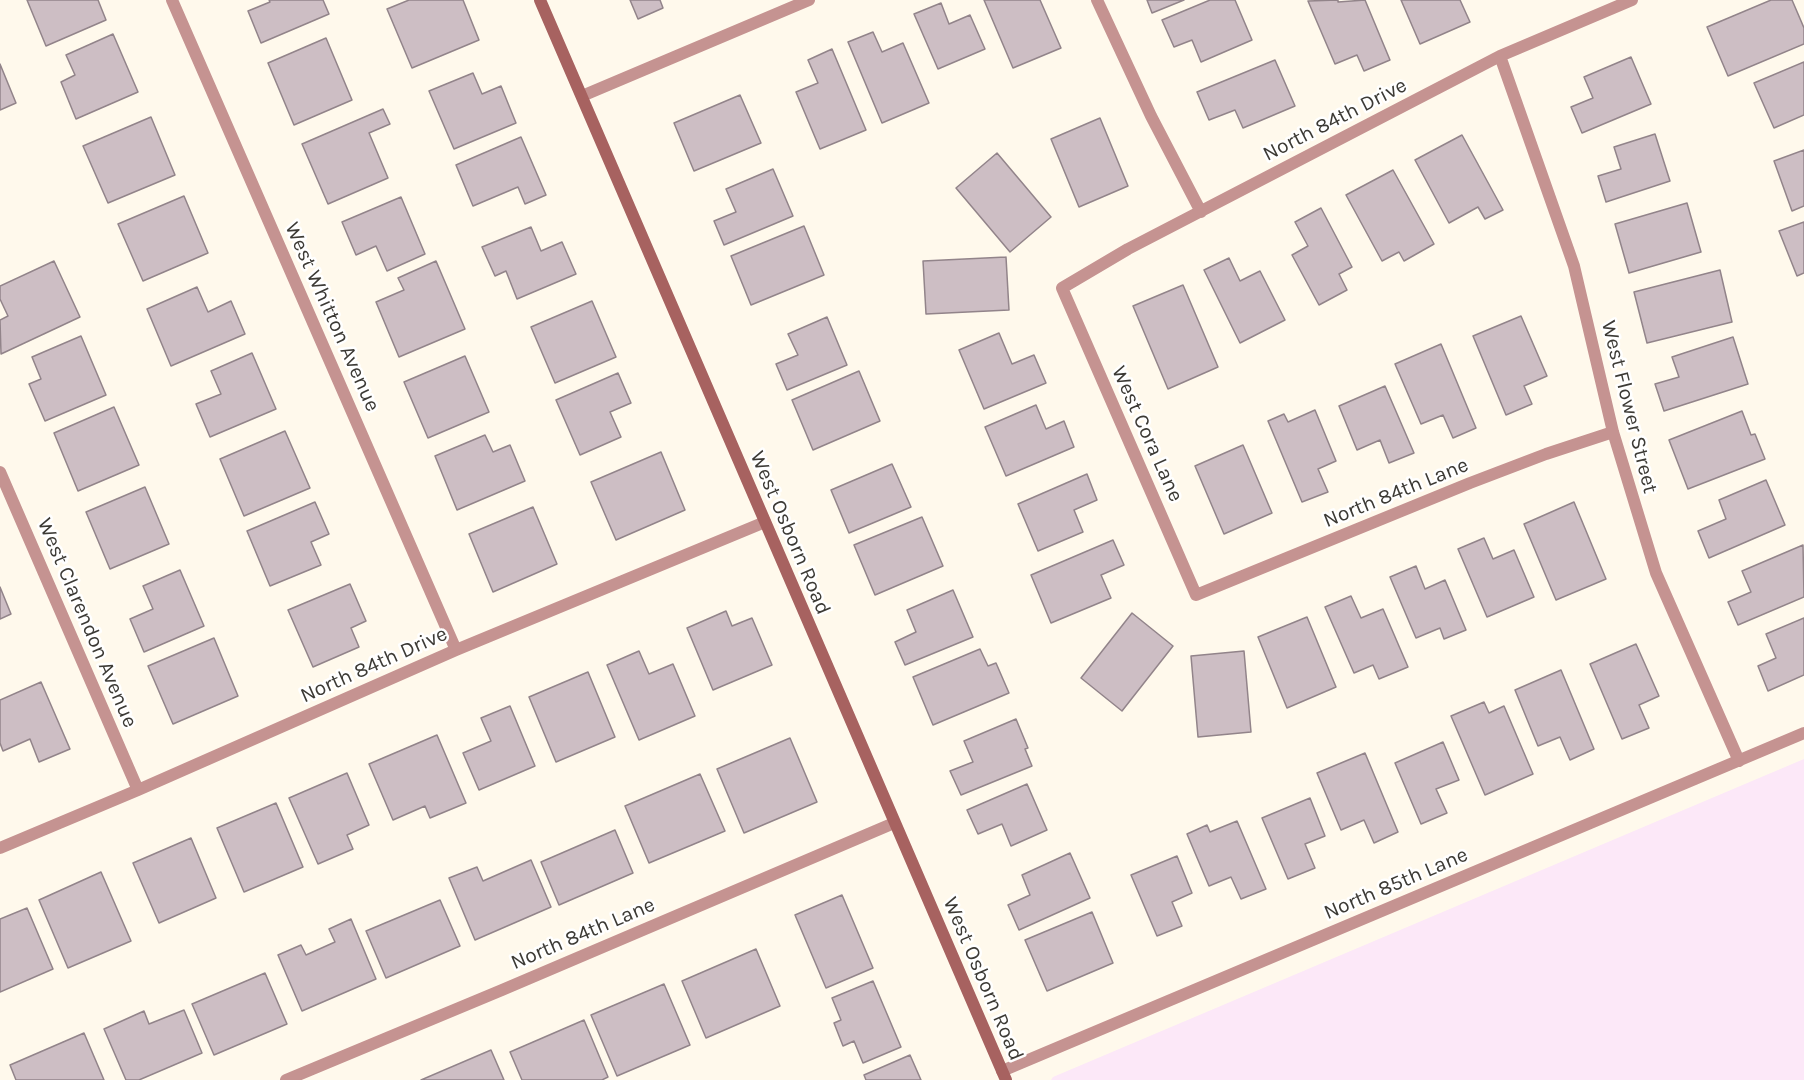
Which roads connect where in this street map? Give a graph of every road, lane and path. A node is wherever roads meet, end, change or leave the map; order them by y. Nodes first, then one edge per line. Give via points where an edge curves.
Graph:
1 (172, 0) edge
2 (540, 0) edge
3 (809, 0) edge
4 (1097, 0) edge
5 (1632, 0) edge
6 (1500, 57) junction
7 (582, 96) junction
8 (1201, 212) junction
9 (1062, 288) joint
10 (1613, 432) junction
11 (1, 475) edge
12 (765, 522) junction
13 (1196, 596) joint
14 (456, 650) junction
15 (1804, 733) edge
16 (1739, 761) junction
17 (138, 790) junction
18 (894, 823) junction
19 (0, 848) edge
20 (1004, 1076) edge
21 (286, 1080) edge

1 - 14 street, West Whitton Avenue
2 - 7 street, West Osborn Road
3 - 7 street
4 - 8 street
5 - 6 street, North 84th Drive
6 - 8 street, North 84th Drive
6 - 10 street, West Flower Street via 1574,266
7 - 12 street, West Osborn Road
8 - 9 street, North 84th Drive
9 - 13 street, West Cora Lane
10 - 13 street, North 84th Lane via 1470,483
10 - 16 street, West Flower Street via 1656,573
11 - 17 street, West Clarendon Avenue
12 - 14 street, North 84th Drive
12 - 18 street, West Osborn Road
14 - 17 street, North 84th Drive
15 - 16 street, North 85th Lane
16 - 20 street, North 85th Lane
17 - 19 street, North 84th Drive
18 - 20 street, West Osborn Road
18 - 21 street, North 84th Lane

